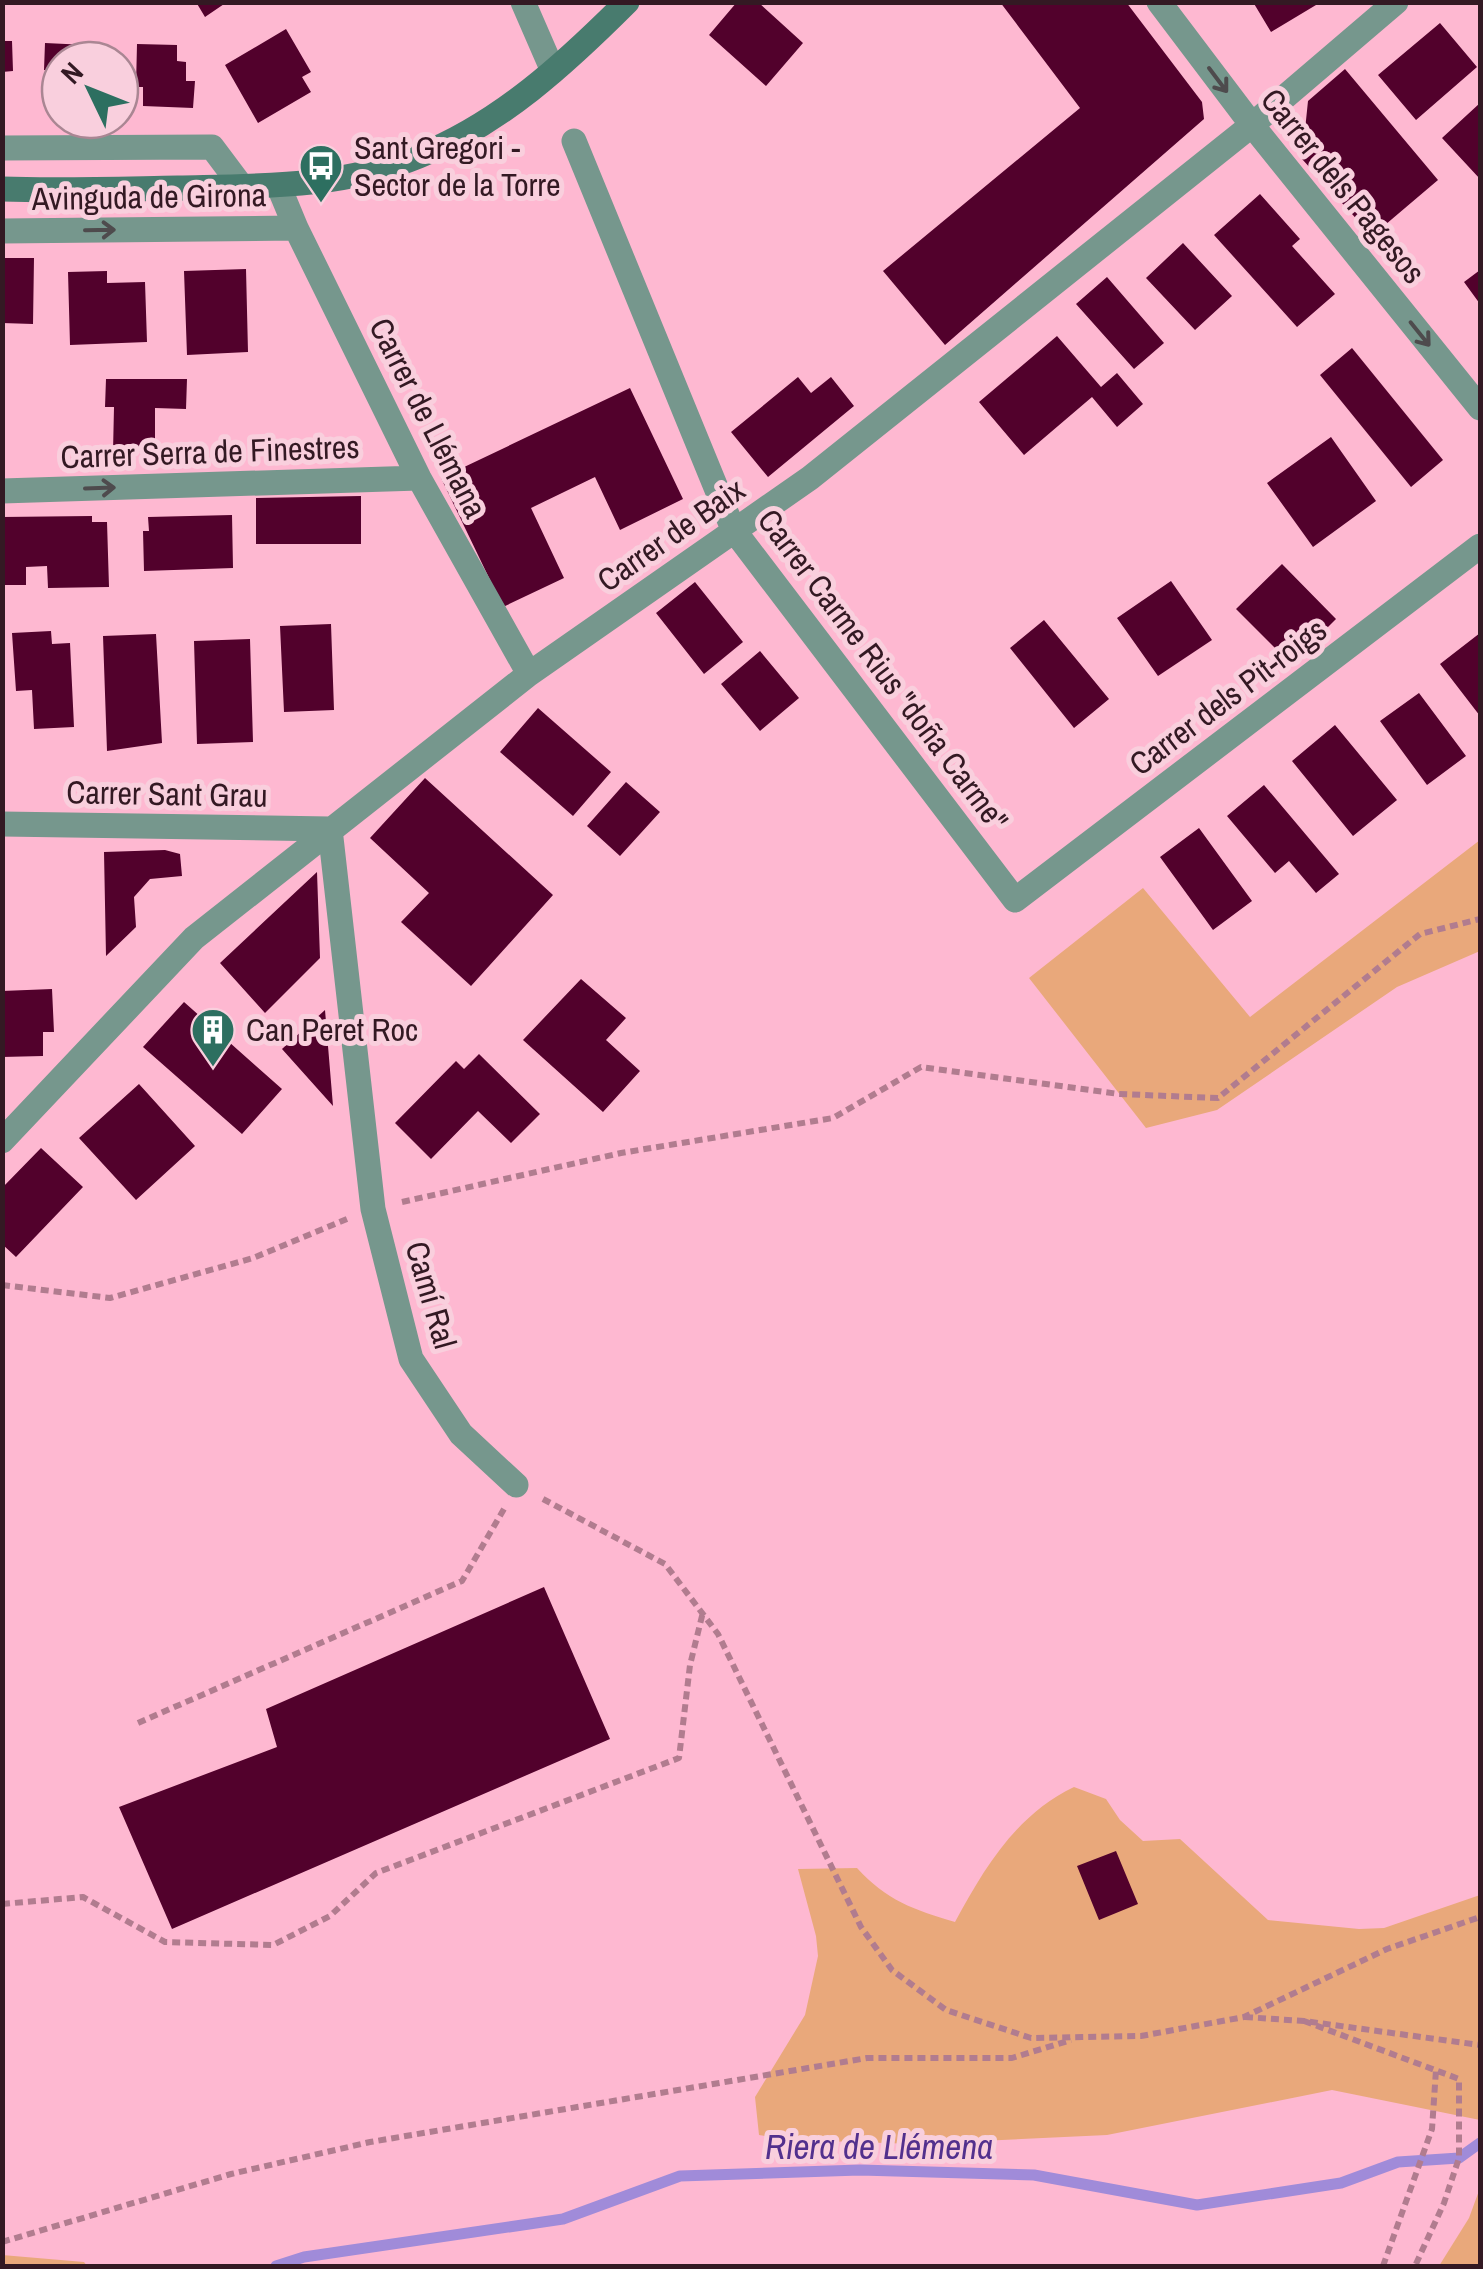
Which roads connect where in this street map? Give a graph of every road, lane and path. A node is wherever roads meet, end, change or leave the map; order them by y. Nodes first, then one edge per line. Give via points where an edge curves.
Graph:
1 (523, 2) edge
2 (627, 2) edge
3 (1159, 2) edge
4 (1396, 2) edge
5 (553, 71) junction
6 (1252, 126) junction
7 (574, 141) dead end
8 (2, 148) edge
9 (242, 187) junction
10 (279, 187) junction
11 (2, 189) edge
12 (296, 228) junction
13 (2, 231) edge
14 (1480, 408) edge
15 (418, 478) junction
16 (2, 490) edge
17 (733, 530) junction
18 (1480, 546) edge
19 (529, 674) junction
20 (2, 824) edge
21 (330, 829) junction
22 (1016, 900) joint
23 (1480, 920) edge
24 (2, 1141) edge
25 (373, 1209) junction
26 (2, 1285) edge
27 (516, 1485) junction
28 (703, 1612) junction
29 (138, 1723) dead end
30 (2, 1904) edge
31 (1480, 1917) edge
32 (1244, 2016) junction
33 (1304, 2021) junction
34 (1082, 2037) junction
35 (1480, 2045) edge
36 (1436, 2070) junction
37 (2, 2242) edge
38 (1384, 2266) edge
39 (1415, 2266) edge

1 - 5 street
2 - 5 main road, Avinguda de Girona
3 -> 6 street, Carrer dels Pagesos
4 - 6 street, Carrer de Baix
5 - 10 main road, Avinguda de Girona via 501,112 418,157 337,181
6 -> 14 street, Carrer dels Pagesos
6 - 17 street, Carrer de Baix via 810,478
7 - 17 street, Carrer Carme Rius "doña Carme"
8 - 9 street, Avinguda de Girona via 212,146
9 - 10 main road, Avinguda de Girona
9 - 11 main road, Avinguda de Girona
10 - 12 street, Carrer de Llémana
13 -> 12 street, Avinguda de Girona
12 - 15 street, Carrer de Llémana
16 -> 15 street, Carrer Serra de Finestres
15 - 19 street, Carrer de Llémana
17 - 19 street, Carrer de Baix
17 - 22 street, Carrer Carme Rius "doña Carme"
18 - 22 street, Carrer dels Pit-roigs
19 - 21 street, Carrer de Baix
20 - 21 street, Carrer Sant Grau
21 - 24 street, Carrer de Baix via 194,938
21 - 25 street, Camí Ral
23 - 25 path via 1420,934 1218,1098 1120,1094 921,1067 833,1118 621,1153
25 - 26 path via 253,1258 110,1298
25 - 27 street, Camí Ral via 411,1359 461,1434
27 - 28 path via 665,1564
27 - 29 path via 462,1582
28 - 30 path via 678,1758 376,1872 330,1916 272,1945 165,1942 83,1897
28 - 34 path via 861,1926 892,1970 946,2010 1031,2038
31 - 32 path via 1387,1950
32 - 33 path
32 - 34 path via 1142,2036
33 - 35 path
33 - 36 path
34 - 37 path via 1012,2058 867,2058 370,2142 231,2174
36 - 38 path via 1432,2129
36 - 39 path via 1459,2078 1459,2158

